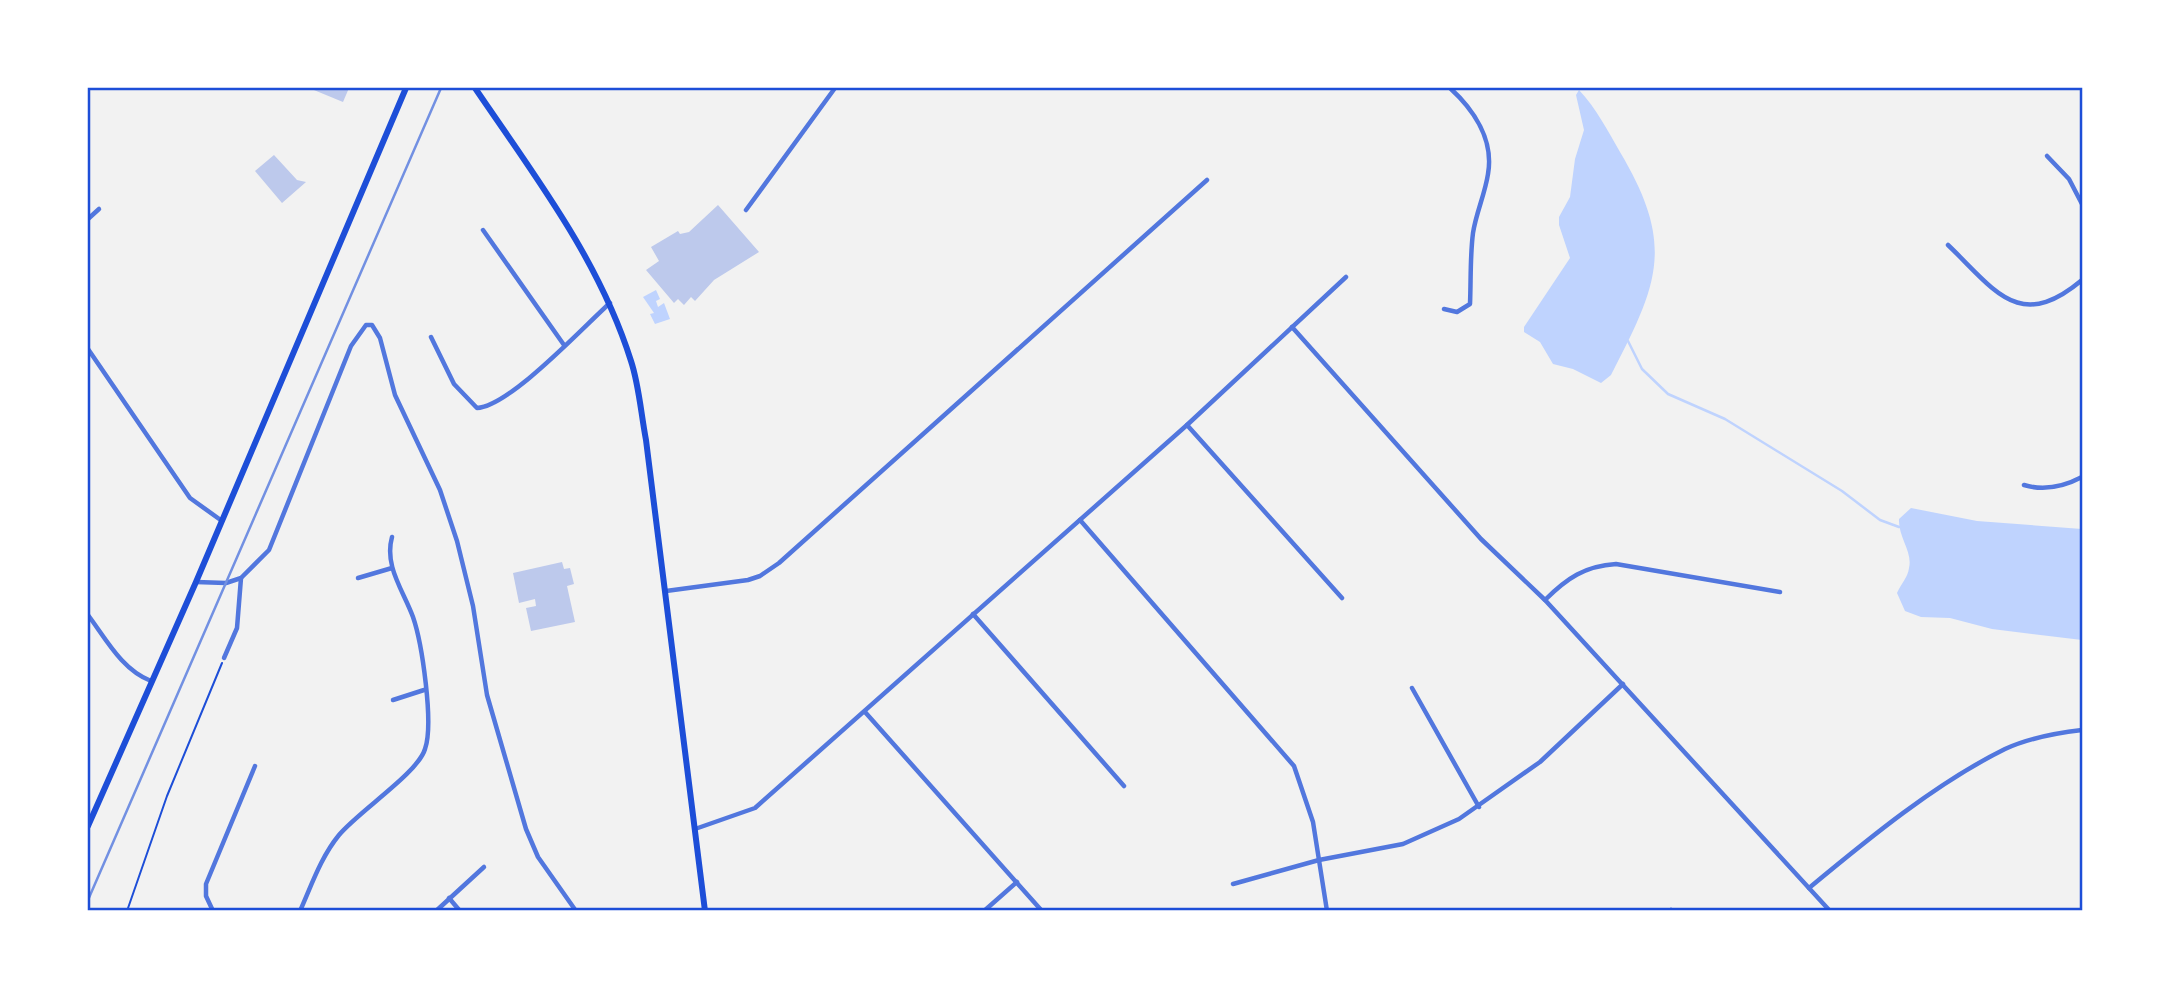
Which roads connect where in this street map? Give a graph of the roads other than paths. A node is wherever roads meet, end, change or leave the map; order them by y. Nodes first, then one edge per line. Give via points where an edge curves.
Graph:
1 (406, 88) edge
2 (475, 88) edge
3 (835, 88) edge
4 (1450, 88) edge
5 (2047, 156) dead end
6 (1208, 180) dead end
7 (2082, 204) edge
8 (99, 209) dead end
9 (746, 210) dead end
10 (88, 219) edge
11 (483, 230) dead end
12 (1948, 245) dead end
13 (1346, 277) dead end
14 (2082, 280) edge
15 (610, 302) junction
16 (1444, 309) dead end
17 (1292, 327) junction
18 (431, 337) dead end
19 (564, 345) junction
20 (88, 349) edge
21 (1187, 425) junction
22 (2082, 477) edge
23 (2024, 485) dead end
24 (1080, 520) junction
25 (222, 521) junction
26 (392, 537) dead end
27 (392, 568) junction
28 (242, 578) junction
29 (358, 578) dead end
30 (195, 582) junction
31 (666, 591) junction
32 (1780, 592) dead end
33 (1342, 598) dead end
34 (1545, 600) junction
35 (972, 614) junction
36 (88, 615) edge
37 (224, 658) road end
38 (151, 681) junction
39 (1623, 684) junction
40 (1412, 688) dead end
41 (424, 690) junction
42 (393, 700) dead end
43 (865, 712) junction
44 (2082, 730) edge
45 (254, 766) dead end
46 (1124, 786) dead end
47 (1479, 807) junction
48 (88, 826) edge
49 (695, 828) junction
50 (1320, 860) junction
51 (484, 867) dead end
52 (1017, 883) junction
53 (1233, 884) dead end
54 (1809, 888) junction
55 (449, 898) junction
56 (213, 911) edge
57 (300, 911) edge
58 (436, 911) edge
59 (460, 911) edge
60 (576, 911) edge
61 (705, 911) edge
62 (984, 911) edge
63 (1042, 911) edge
64 (1327, 911) edge
65 (1830, 911) edge

1 - 25 main road
2 - 15 main road via 574,233
3 - 9 street
4 - 16 street via 1478,121 1487,145 1489,172 1473,233 1470,304 1457,312
5 - 7 street via 2070,179
6 - 31 street via 769,569 748,580
8 - 10 street
11 - 19 street
12 - 14 street via 2003,298 2025,306 2048,303
13 - 17 street
15 - 19 street
15 - 31 main road via 632,363
17 - 21 street
17 - 34 street via 1481,539
18 - 19 street via 454,384 477,408 500,401
20 - 25 street via 190,498
21 - 24 street
21 - 33 street
22 - 23 street via 2040,489
24 - 35 street
24 - 50 street via 1287,756 1304,789
25 - 30 main road
26 - 27 street via 388,551
27 - 29 street
27 - 41 street via 419,641
28 - 30 street via 226,583
28 - 37 street via 237,628
28 - 60 street via 269,550 351,345 366,326 376,329 395,395 440,489 457,541 487,695 526,830 538,857
30 - 38 main road
31 - 49 main road
32 - 34 street via 1616,564 1576,574
34 - 39 street
35 - 43 street
35 - 46 street
36 - 38 street via 124,663
38 - 48 main road
39 - 47 street via 1540,762
39 - 54 street
40 - 47 street
41 - 42 street
41 - 57 street via 429,727 421,759 338,836
43 - 49 street via 755,808
43 - 52 street
44 - 54 street via 2007,748 1962,774
45 - 56 street via 206,884
47 - 50 street via 1403,844
49 - 61 main road
50 - 53 street
50 - 64 street
51 - 55 street
52 - 62 street
52 - 63 street
54 - 65 street
55 - 58 street
55 - 59 street

